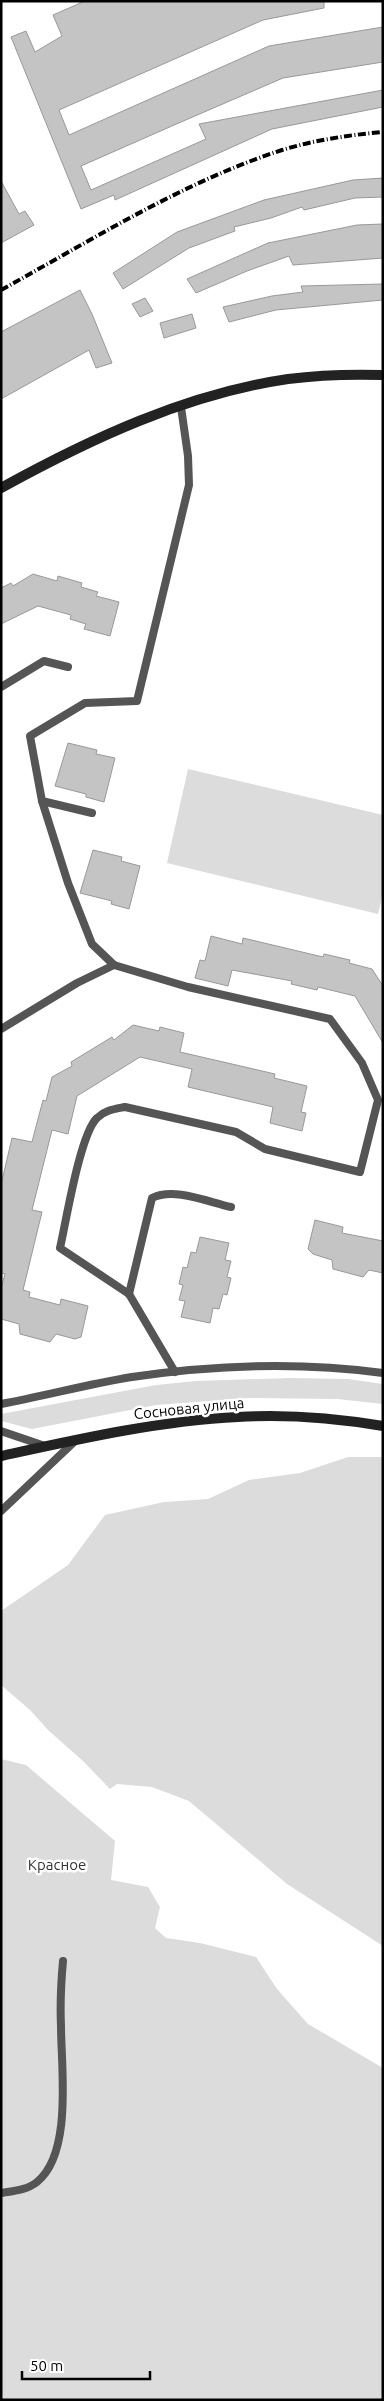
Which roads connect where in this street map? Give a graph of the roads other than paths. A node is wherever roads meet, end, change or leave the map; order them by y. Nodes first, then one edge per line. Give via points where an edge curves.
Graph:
1 (383, 374) edge
2 (181, 407) junction
3 (1, 488) edge
4 (68, 667) dead end
5 (1, 687) edge
6 (42, 802) junction
7 (92, 813) dead end
8 (114, 965) junction
9 (1, 1029) edge
10 (231, 1207) dead end
11 (129, 1294) junction
12 (175, 1372) junction
13 (383, 1373) edge
14 (1, 1404) edge
15 (383, 1426) edge
16 (1, 1431) edge
17 (75, 1441) junction
18 (45, 1446) junction
19 (1, 1456) edge
20 (1, 1510) edge
21 (63, 1961) dead end
22 (1, 2192) edge

1 - 2 street via 288,379 236,390
2 - 3 street via 95,440
2 - 6 lane via 189,485 137,700 85,703 30,736
4 - 5 lane via 44,661
6 - 7 lane
6 - 8 lane via 92,944
8 - 9 lane via 77,983
8 - 11 lane via 188,988 330,1019 362,1063 378,1100 360,1172 265,1149 236,1132 125,1107 110,1110 96,1118 82,1154 60,1248
10 - 11 lane via 172,1194 152,1198
11 - 12 lane
12 - 13 lane via 292,1368
12 - 14 lane
15 - 17 street, Сосновая улица via 321,1418 240,1416 174,1422
16 - 18 lane
17 - 18 street, Сосновая улица
17 - 20 lane
18 - 19 street, Сосновая улица
21 - 22 lane via 64,2108 61,2133 46,2173 37,2182 23,2190

